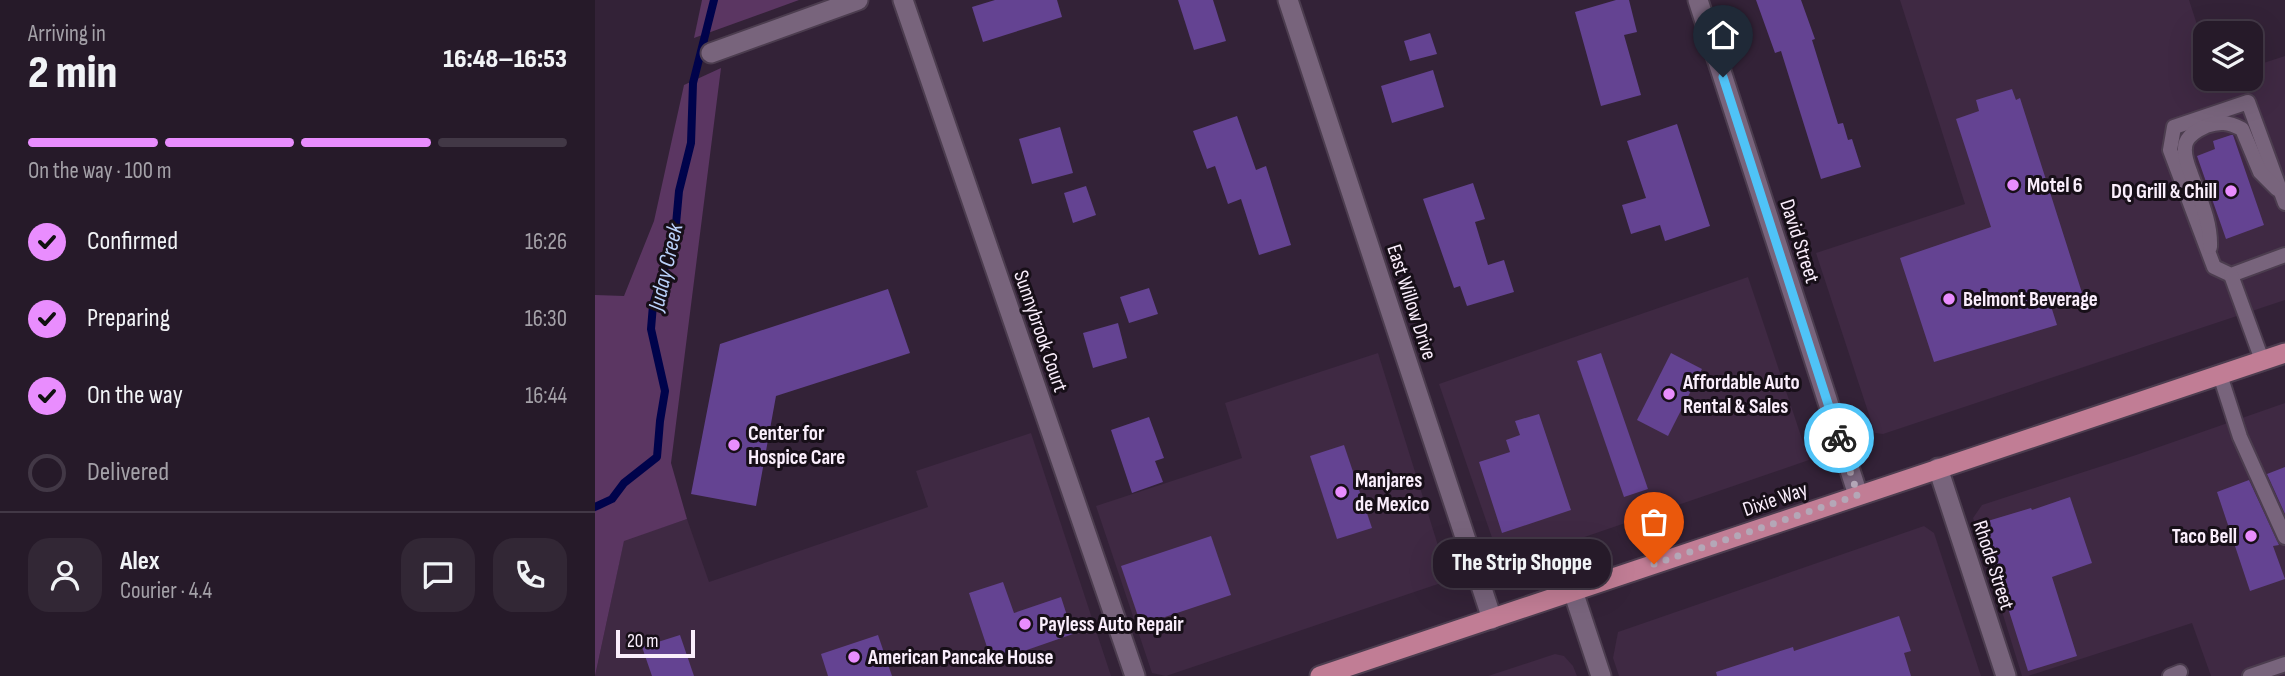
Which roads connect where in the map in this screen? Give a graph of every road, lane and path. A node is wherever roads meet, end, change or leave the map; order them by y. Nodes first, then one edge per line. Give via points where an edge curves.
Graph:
1 (858, 0) edge
2 (903, 0) edge
3 (1288, 0) edge
4 (1698, 0) edge
5 (711, 53) dead end
6 (2283, 197) edge
7 (2285, 255) edge
8 (2210, 258) junction
9 (2231, 275) junction
10 (2285, 353) edge
11 (2262, 360) junction
12 (2220, 375) junction
13 (1938, 468) junction
14 (1858, 495) junction
15 (2285, 537) edge
16 (1573, 592) junction
17 (1492, 619) junction
18 (2285, 664) edge
19 (1362, 669) edge
20 (1135, 676) edge
21 (1320, 676) edge
22 (1601, 676) edge
23 (2006, 676) edge
24 (2250, 676) edge

1 - 5 street
2 - 20 street, Sunnybrook Court
3 - 17 street, East Willow Drive
4 - 14 street, David Street
6 - 8 lane via 2260,173 2242,129 2218,122 2187,139 2187,163 2211,230
6 - 8 lane via 2248,102 2174,127 2171,150
7 - 9 lane
8 - 9 lane via 2214,267
9 - 11 lane
10 - 11 main road, Dixie Way
11 - 12 main road, Dixie Way
12 - 13 main road, Dixie Way
12 - 15 lane via 2240,437
13 - 14 main road, Dixie Way
13 - 23 street, Rhode Street
14 - 16 main road, Dixie Way
16 - 17 main road, Dixie Way
16 - 22 street
17 - 19 main road, Dixie Way
18 - 24 lane
19 - 21 main road, Dixie Way

